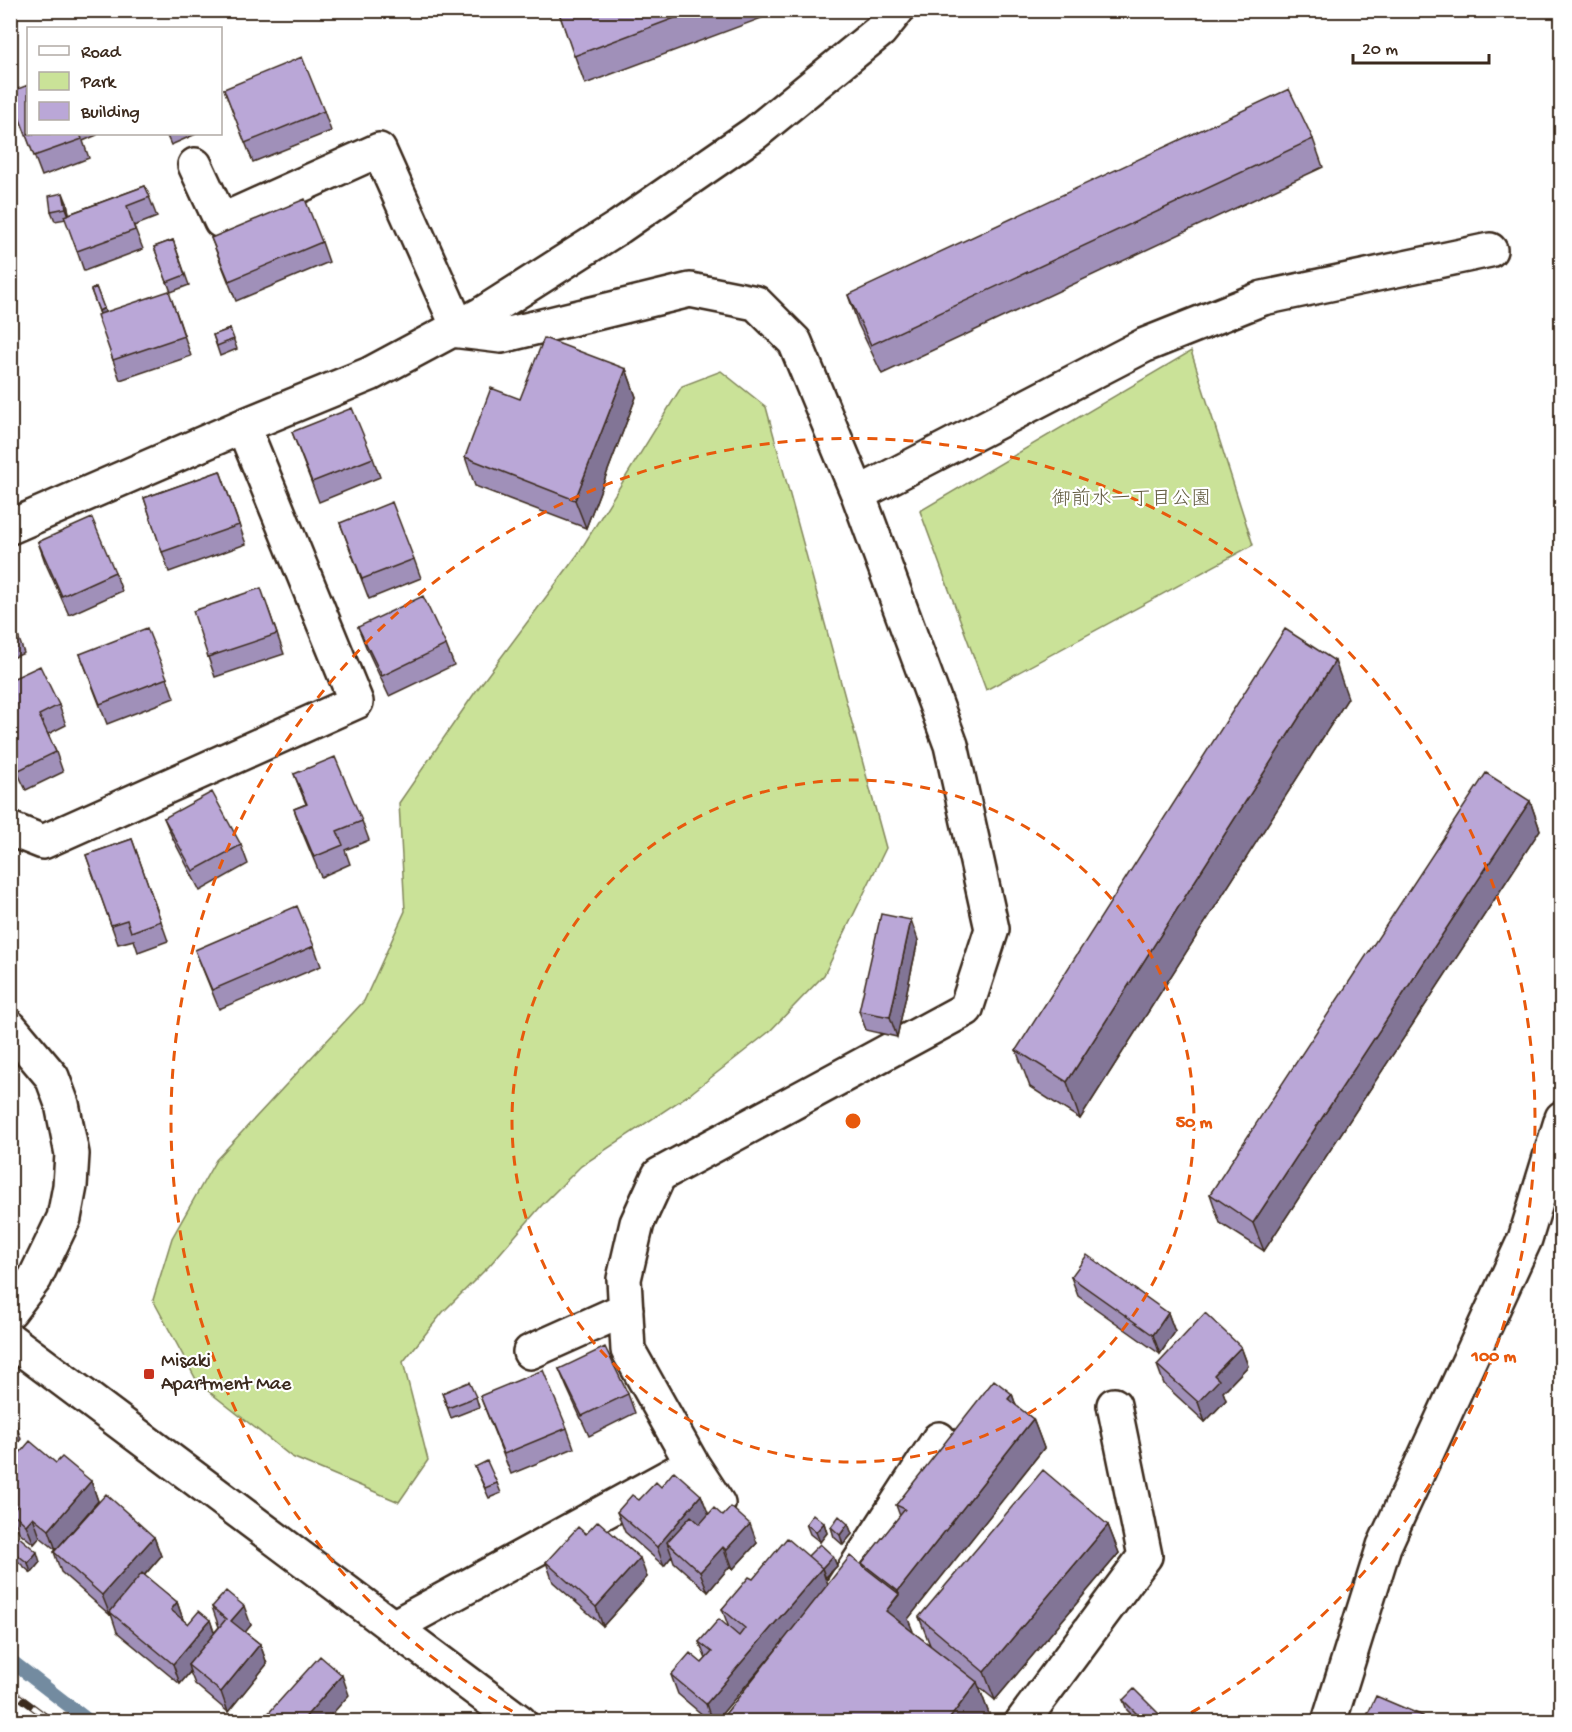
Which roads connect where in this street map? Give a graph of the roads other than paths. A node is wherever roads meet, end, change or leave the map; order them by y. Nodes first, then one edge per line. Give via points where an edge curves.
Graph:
1 (897, 10) edge
2 (195, 165) dead end
3 (1490, 250) dead end
4 (455, 328) junction
5 (243, 426) junction
6 (858, 494) junction
7 (10, 527) edge
8 (10, 828) edge
9 (10, 1027) edge
10 (1562, 1118) edge
11 (626, 1309) junction
12 (10, 1311) edge
13 (10, 1340) edge
14 (530, 1352) dead end
15 (1114, 1405) dead end
16 (939, 1439) dead end
17 (692, 1464) junction
18 (718, 1504) dead end
19 (395, 1626) junction
20 (816, 1629) edge
21 (520, 1722) edge
22 (1022, 1722) edge
23 (1329, 1722) edge

1 - 4 street via 880,31 755,133 619,228
2 - 4 street via 221,221 379,150
3 - 6 street via 1263,298 1145,345
4 - 5 street via 370,374
4 - 6 street via 501,336 690,290 756,303 795,342
5 - 7 street
5 - 8 street via 356,702 43,842
6 - 11 street via 951,745 992,929 966,1009 659,1175 637,1223 624,1279
9 - 12 street via 52,1077 72,1154 64,1218 35,1278
10 - 23 street via 1524,1239 1384,1546
11 - 14 street
11 - 17 street via 628,1350
13 - 19 street
15 - 22 street via 1145,1556
16 - 20 street
17 - 18 street
17 - 19 street
19 - 21 street

